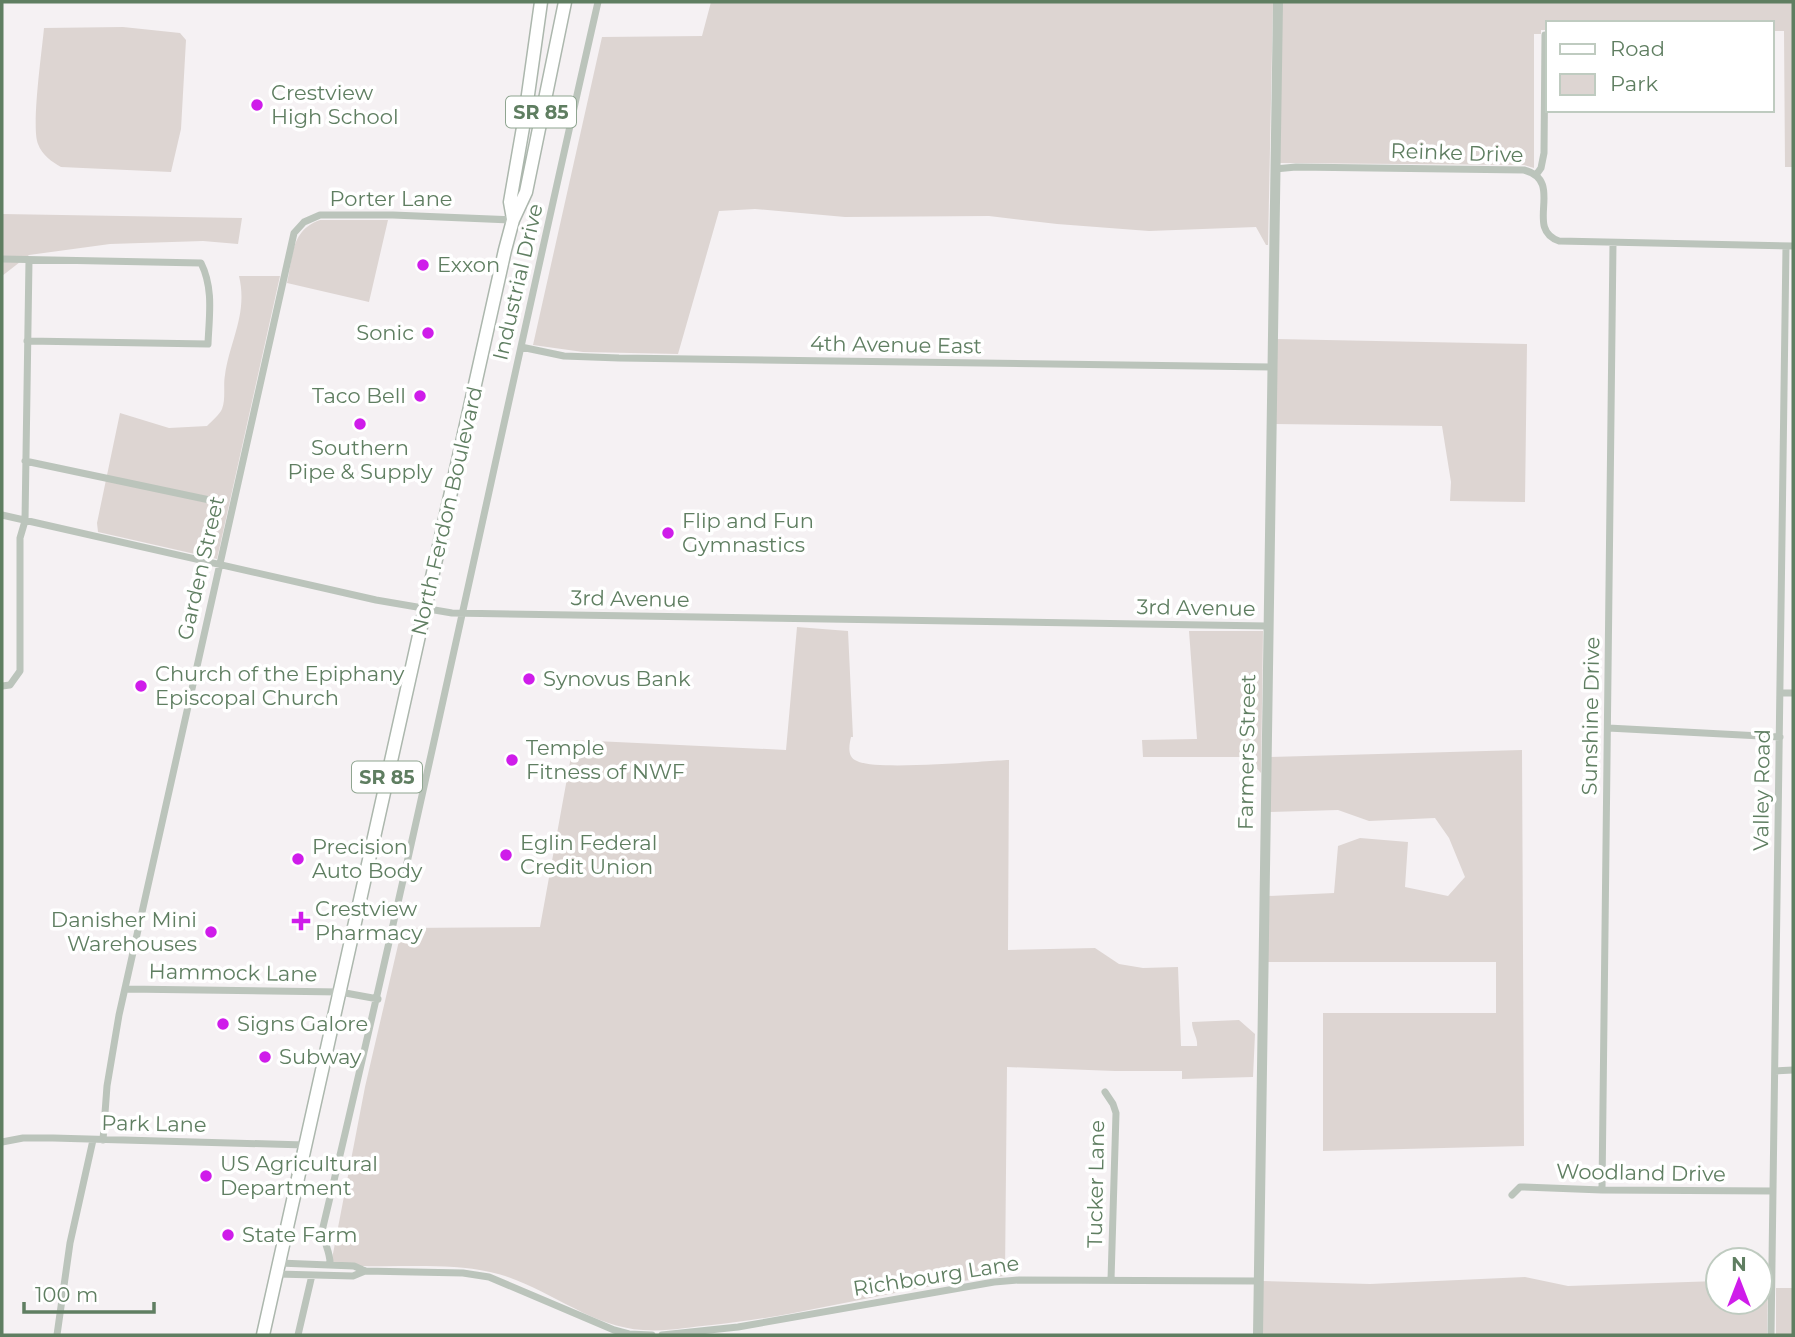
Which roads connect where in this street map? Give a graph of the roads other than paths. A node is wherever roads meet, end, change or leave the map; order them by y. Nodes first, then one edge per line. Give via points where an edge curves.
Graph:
1 (541, 2) edge
2 (565, 2) edge
3 (597, 2) edge
4 (1278, 2) edge
5 (1545, 35) dead end
6 (1275, 169) junction
7 (1536, 175) junction
8 (513, 220) junction
9 (1613, 243) junction
10 (1790, 246) edge
11 (290, 252) joint
12 (2, 258) edge
13 (29, 260) junction
14 (27, 341) junction
15 (521, 347) junction
16 (1271, 368) junction
17 (1783, 457) junction
18 (1793, 457) edge
19 (25, 461) junction
20 (219, 502) dead end
21 (2, 515) edge
22 (25, 521) junction
23 (220, 565) junction
24 (425, 609) junction
25 (461, 613) junction
26 (1267, 626) junction
27 (2, 685) edge
28 (1780, 693) junction
29 (1793, 693) edge
30 (1608, 728) junction
31 (1780, 737) junction
32 (126, 989) junction
33 (340, 992) junction
34 (378, 999) junction
35 (1793, 1070) edge
36 (1775, 1071) junction
37 (1105, 1092) dead end
38 (93, 1140) junction
39 (103, 1140) junction
40 (2, 1142) edge
41 (305, 1145) junction
42 (1602, 1190) junction
43 (1773, 1191) junction
44 (1512, 1195) dead end
45 (330, 1265) junction
46 (278, 1268) junction
47 (365, 1271) junction
48 (312, 1275) junction
49 (1111, 1280) junction
50 (1259, 1281) junction
51 (57, 1335) edge
52 (263, 1335) edge
53 (298, 1335) edge
54 (652, 1335) edge
55 (662, 1335) edge
56 (1258, 1335) edge
57 (1771, 1335) edge

1 - 8 main road, North Ferdon Boulevard / SR 85 via 510,202
2 - 8 main road, North Ferdon Boulevard / SR 85 via 526,192
3 - 15 street, Industrial Drive
4 - 6 street, Farmers Street
5 - 7 street via 1544,153
6 - 7 street, Reinke Drive via 1524,170
6 - 16 street, Farmers Street
7 - 9 street, Reinke Drive via 1544,188 1544,226 1551,238
8 - 11 street, Porter Lane via 320,215 300,225
8 - 24 main road, North Ferdon Boulevard / SR 85
9 - 10 street, Reinke Drive
9 - 30 street, Sunshine Drive
10 - 17 street, Valley Road
11 - 23 street, Garden Street
12 - 13 street
13 - 14 street
13 - 14 street via 201,263 210,286 208,344
14 - 19 street
15 - 16 street, 4th Avenue East via 564,356 632,358
15 - 25 street, Industrial Drive
16 - 26 street, Farmers Street
17 - 18 street
17 - 28 street, Valley Road
19 - 20 street
19 - 22 street
21 - 22 street, 3rd Avenue
22 - 23 street, 3rd Avenue
22 - 27 street via 20,538 20,671 10,685
23 - 24 street, 3rd Avenue
23 - 32 street, Garden Street
24 - 25 street, 3rd Avenue
24 - 33 main road, North Ferdon Boulevard / SR 85
25 - 26 street, 3rd Avenue
25 - 34 street, Industrial Drive
26 - 50 street, Farmers Street
28 - 29 street
28 - 31 street, Valley Road
30 - 31 street
30 - 42 street, Sunshine Drive
31 - 36 street, Valley Road
32 - 33 street, Hammock Lane
32 - 39 street, Garden Street via 110,1063
33 - 34 street, Hammock Lane
33 - 41 main road, North Ferdon Boulevard / SR 85
34 - 45 street, Industrial Drive via 323,1227
35 - 36 street
36 - 43 street, Valley Road
37 - 49 street, Tucker Lane via 1116,1121
38 - 39 street, Park Lane
38 - 40 street, Park Lane via 23,1138
38 - 51 street via 70,1243
39 - 41 street, Park Lane
41 - 46 main road, North Ferdon Boulevard / SR 85
42 - 43 street, Woodland Drive
42 - 44 street, Woodland Drive via 1524,1187
43 - 57 street, Valley Road
45 - 46 street
45 - 47 street
46 - 48 street
46 - 52 main road, North Ferdon Boulevard / SR 85
47 - 48 street via 354,1276
47 - 54 street via 489,1277 614,1330
48 - 53 street
49 - 50 street, Richbourg Lane
49 - 55 street, Richbourg Lane via 993,1282 738,1328
50 - 56 street, Farmers Street

